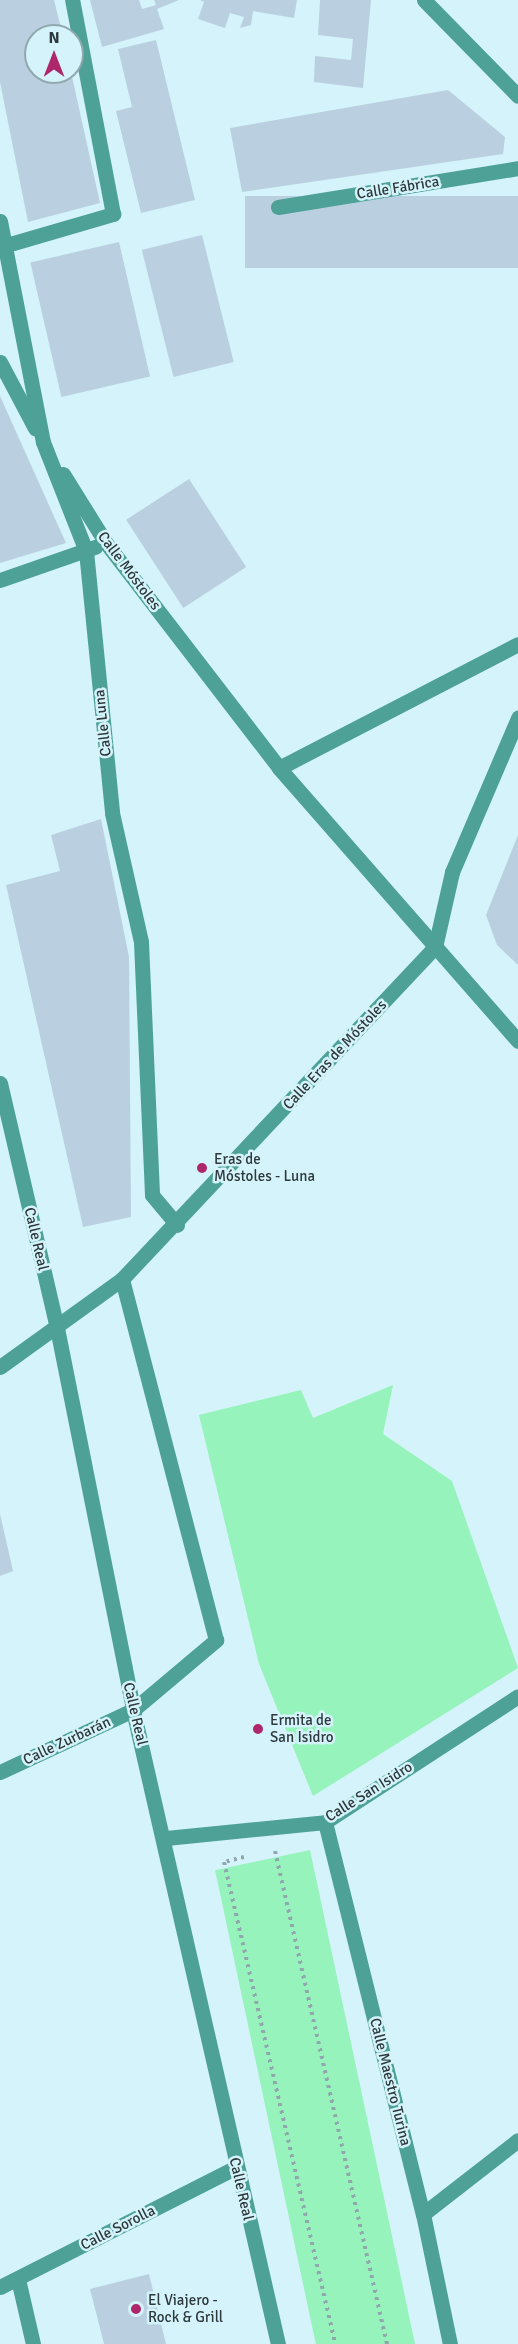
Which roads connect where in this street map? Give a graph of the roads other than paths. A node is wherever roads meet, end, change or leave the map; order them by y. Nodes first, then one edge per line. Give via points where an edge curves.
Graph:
1 (72, 0) edge
2 (424, 0) edge
3 (518, 96) edge
4 (518, 168) edge
5 (278, 207) dead end
6 (0, 221) edge
7 (3, 246) junction
8 (0, 362) edge
9 (43, 442) junction
10 (106, 543) junction
11 (86, 551) junction
12 (0, 580) edge
13 (518, 644) edge
14 (518, 718) edge
15 (279, 768) junction
16 (435, 947) junction
17 (518, 1041) edge
18 (0, 1083) edge
19 (177, 1225) junction
20 (122, 1279) junction
21 (57, 1328) junction
22 (0, 1367) edge
23 (518, 1696) edge
24 (133, 1710) junction
25 (0, 1772) edge
26 (325, 1822) junction
27 (166, 1838) junction
28 (518, 2140) edge
29 (235, 2168) junction
30 (423, 2214) junction
31 (18, 2279) junction
32 (0, 2287) edge
33 (33, 2344) edge
34 (278, 2344) edge
35 (450, 2344) edge

1 - 7 street via 113,214
2 - 3 street
4 - 5 street, Calle Fábrica
6 - 7 street, Calle Luna
7 - 9 street, Calle Luna
8 - 9 street, Calle Móstoles
9 - 10 street, Calle Móstoles
9 - 11 street, Calle Luna
10 - 11 street
10 - 15 street, Calle Móstoles
11 - 12 street
11 - 19 street, Calle Luna via 112,813 141,942 152,1195
13 - 15 street
14 - 16 street via 452,872
15 - 16 street, Calle Móstoles
16 - 17 street, Calle Móstoles
16 - 19 street, Calle Eras de Móstoles
18 - 21 street, Calle Real
19 - 20 street, Calle Eras de Móstoles
20 - 21 street, Calle Eras de Móstoles
20 - 24 street, Calle Zurbarán via 216,1640
21 - 22 street, Calle Eras de Móstoles
21 - 24 street, Calle Real
23 - 26 street, Calle San Isidro
24 - 25 street, Calle Zurbarán
24 - 27 street, Calle Real
26 - 27 street, Calle San Isidro
26 - 30 street, Calle Maestro Turina
27 - 29 street, Calle Real
28 - 30 street
29 - 31 street, Calle Sorolla
29 - 34 street, Calle Real
30 - 35 street, Calle Maestro Turina
31 - 32 street, Calle Sorolla
31 - 33 street

